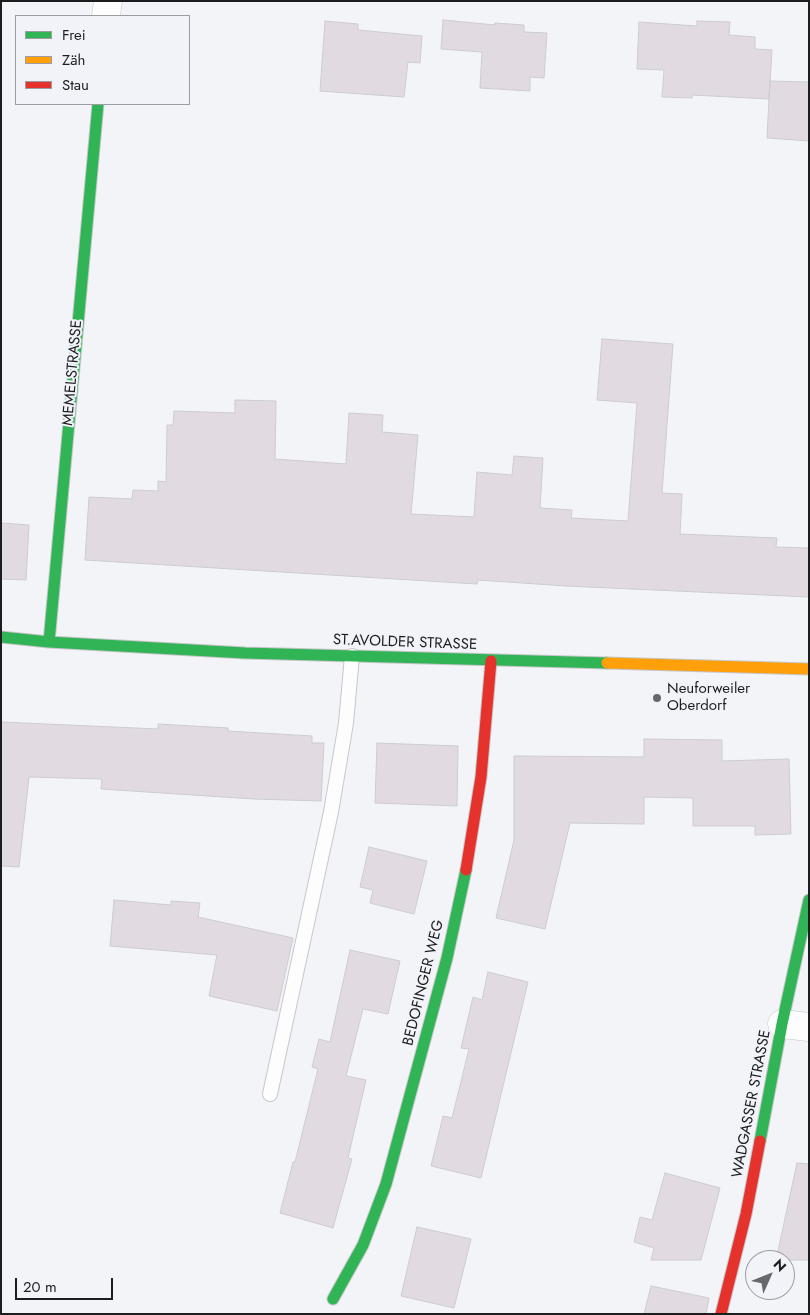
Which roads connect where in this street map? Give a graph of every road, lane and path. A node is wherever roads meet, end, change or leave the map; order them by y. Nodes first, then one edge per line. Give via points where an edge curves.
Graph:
1 (108, 1) edge
2 (106, 15) edge
3 (98, 105) edge
4 (1, 637) edge
5 (49, 642) junction
6 (352, 656) junction
7 (491, 661) junction
8 (809, 669) edge
9 (809, 900) edge
10 (796, 1025) edge
11 (270, 1094) dead end
12 (333, 1299) dead end
13 (722, 1314) edge

1 - 2 street
3 - 5 street, MEMELSTRASSE
4 - 5 street, ST.AVOLDER STRASSE
5 - 6 street, ST.AVOLDER STRASSE
6 - 7 street, ST.AVOLDER STRASSE
6 - 11 lane via 346,724 331,812
7 - 8 street, ST.AVOLDER STRASSE
7 - 12 street, BEDOFINGER WEG via 482,777 447,958 386,1184 363,1246
9 - 10 street, WADGASSER STRASSE
10 - 13 street, WADGASSER STRASSE

